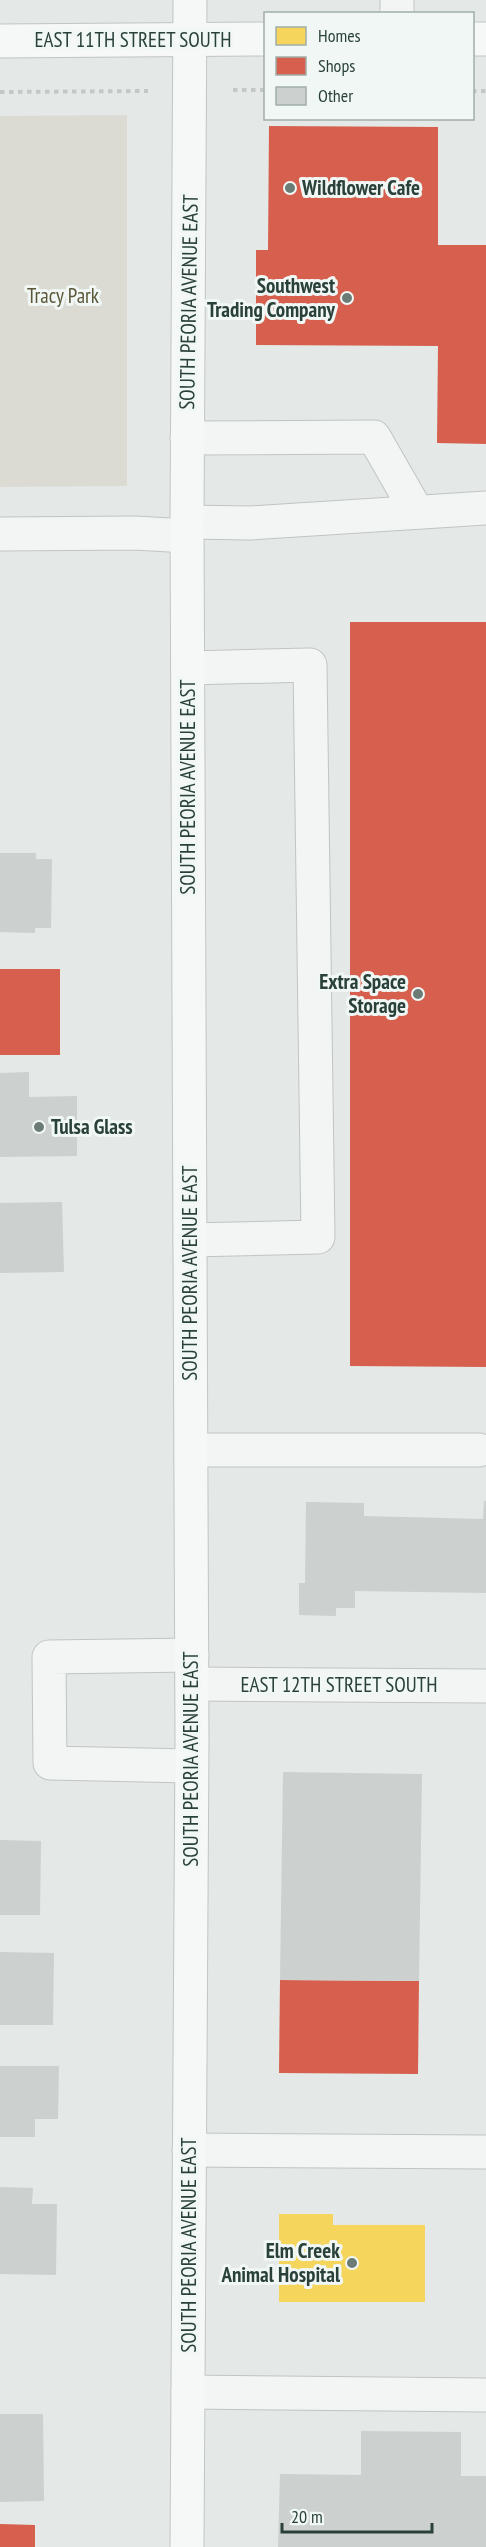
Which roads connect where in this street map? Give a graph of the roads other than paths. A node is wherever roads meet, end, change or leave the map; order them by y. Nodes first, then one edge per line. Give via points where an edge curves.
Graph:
1 (190, 0) edge
2 (190, 39) junction
3 (264, 39) edge
4 (0, 40) edge
5 (187, 438) junction
6 (486, 508) edge
7 (417, 512) junction
8 (187, 529) junction
9 (0, 534) edge
10 (188, 668) junction
11 (190, 1240) junction
12 (191, 1450) junction
13 (479, 1450) dead end
14 (192, 1670) junction
15 (486, 1686) edge
16 (191, 1766) junction
17 (189, 2150) junction
18 (486, 2152) edge
19 (188, 2392) junction
20 (486, 2395) edge
21 (187, 2547) edge

1 - 2 main road, SOUTH PEORIA AVENUE EAST
2 - 3 main road, EAST 11TH STREET SOUTH
2 - 4 main road, EAST 11TH STREET SOUTH
2 - 5 main road, SOUTH PEORIA AVENUE EAST
5 - 7 street via 374,437
5 - 8 main road, SOUTH PEORIA AVENUE EAST
6 - 7 street
7 - 8 street
8 - 9 street
8 - 10 main road, SOUTH PEORIA AVENUE EAST
10 - 11 main road, SOUTH PEORIA AVENUE EAST
10 - 11 street via 310,666 318,1237
11 - 12 main road, SOUTH PEORIA AVENUE EAST
12 - 13 street
12 - 14 main road, SOUTH PEORIA AVENUE EAST
14 - 15 street, EAST 12TH STREET SOUTH
14 - 16 main road, SOUTH PEORIA AVENUE EAST
14 - 16 street, EAST 12TH STREET SOUTH via 49,1657 50,1763
16 - 17 main road, SOUTH PEORIA AVENUE EAST
17 - 18 street
17 - 19 main road, SOUTH PEORIA AVENUE EAST
19 - 20 street
19 - 21 main road, SOUTH PEORIA AVENUE EAST

